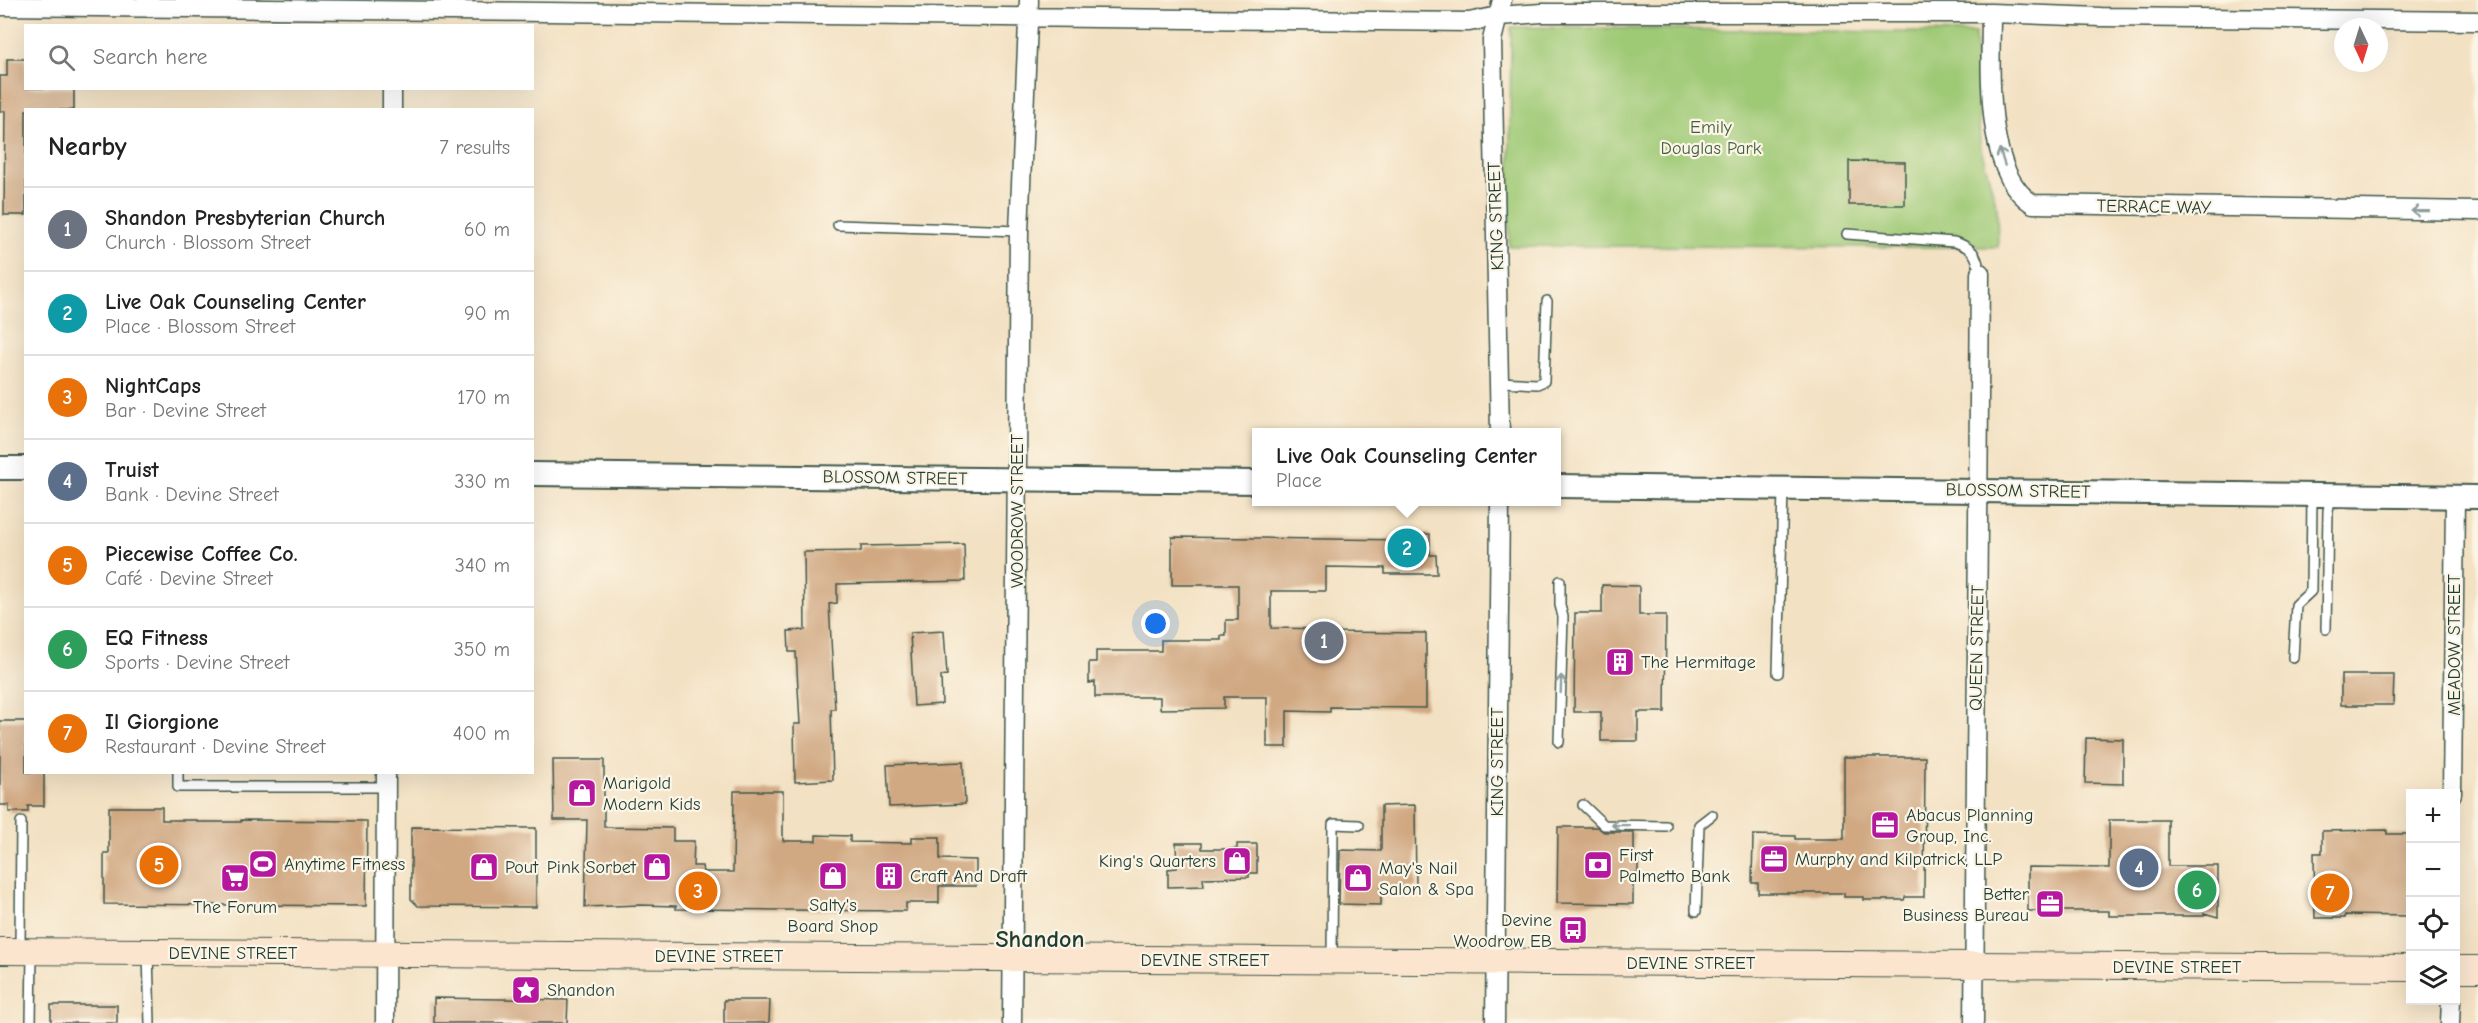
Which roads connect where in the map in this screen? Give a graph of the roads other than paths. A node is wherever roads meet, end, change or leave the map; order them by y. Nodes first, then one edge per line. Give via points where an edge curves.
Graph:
1 (0, 6) edge
2 (1029, 8) edge
3 (1500, 8) edge
4 (2101, 9) edge
5 (393, 12) edge
6 (1991, 13) junction
7 (2478, 21) edge
8 (392, 90) edge
9 (392, 108) edge
10 (2478, 211) edge
11 (838, 225) dead end
12 (1019, 231) junction
13 (1847, 234) dead end
14 (1980, 273) joint
15 (1547, 301) dead end
16 (1501, 381) junction
17 (1500, 428) edge
18 (0, 468) edge
19 (24, 468) edge
20 (534, 474) edge
21 (1017, 479) junction
22 (1252, 482) edge
23 (1561, 486) edge
24 (1783, 489) junction
25 (1979, 491) junction
26 (2322, 495) junction
27 (2455, 496) junction
28 (2478, 496) edge
29 (1500, 506) edge
30 (1560, 581) dead end
31 (2326, 629) dead end
32 (2293, 658) dead end
33 (1778, 674) dead end
34 (1559, 742) dead end
35 (178, 774) edge
36 (386, 780) edge
37 (2452, 789) edge
38 (1583, 805) dead end
39 (1712, 815) dead end
40 (21, 822) dead end
41 (1359, 825) dead end
42 (1666, 826) dead end
43 (1696, 911) dead end
44 (17, 951) edge
45 (148, 952) junction
46 (384, 954) junction
47 (1013, 958) junction
48 (1332, 961) junction
49 (1496, 962) junction
50 (1975, 965) junction
51 (2406, 968) edge
52 (2460, 969) edge
53 (2478, 969) edge
54 (2451, 1005) edge
55 (31, 1023) edge
56 (150, 1023) edge
57 (385, 1023) edge
58 (1012, 1023) edge
59 (1495, 1023) edge
60 (1974, 1023) edge
61 (2451, 1023) edge

1 - 5 street
2 - 3 street via 1468,22
2 - 5 street
2 - 12 street, WOODROW STREET
3 - 6 street via 1542,13
3 - 16 street, KING STREET via 1492,40
4 - 6 street
4 - 7 street
10 -> 6 street, TERRACE WAY via 2033,204 2016,190 1999,147 1991,100
8 - 9 street
11 - 12 lane
12 - 21 street, WOODROW STREET
13 - 14 lane via 1954,242 1974,252
14 - 25 street, QUEEN STREET
15 - 16 lane via 1544,381
16 - 17 street, KING STREET
18 - 19 street
20 - 21 street, BLOSSOM STREET
21 - 22 street, BLOSSOM STREET
21 - 47 street, WOODROW STREET
23 - 24 street, BLOSSOM STREET
24 - 25 street, BLOSSOM STREET
24 - 33 lane
25 - 26 street, BLOSSOM STREET
25 - 50 street, QUEEN STREET
26 - 27 street, BLOSSOM STREET
26 - 31 lane via 2328,510
26 - 32 lane via 2311,591 2296,604
27 - 28 street, BLOSSOM STREET
27 - 37 street, MEADOW STREET
29 - 49 street, KING STREET
34 -> 30 lane via 1563,617
35 - 36 lane via 178,787
36 - 46 street
42 -> 38 lane via 1604,825
39 - 43 lane via 1699,825
40 - 44 lane
41 - 48 lane via 1333,824
44 - 45 main road, DEVINE STREET
44 - 55 lane
45 - 46 main road, DEVINE STREET
45 - 56 lane
46 - 47 main road, DEVINE STREET
46 - 57 street
47 - 48 main road, DEVINE STREET
47 - 58 street, WOODROW STREET
48 - 49 main road, DEVINE STREET
49 - 50 main road, DEVINE STREET
49 - 59 street, KING STREET
50 - 51 main road, DEVINE STREET
50 - 60 street, QUEEN STREET
52 - 53 main road
54 - 61 street

